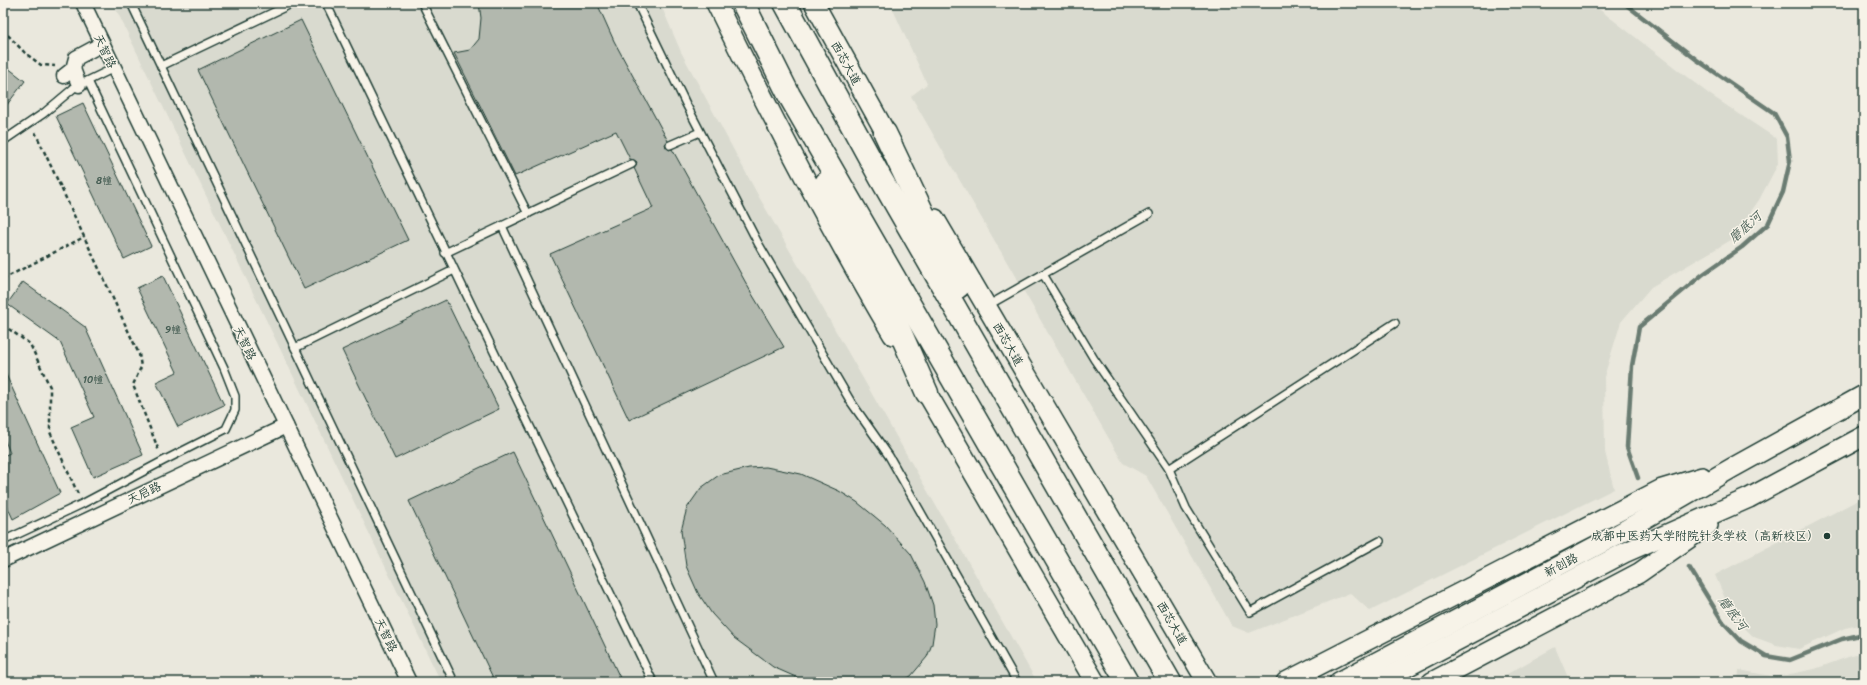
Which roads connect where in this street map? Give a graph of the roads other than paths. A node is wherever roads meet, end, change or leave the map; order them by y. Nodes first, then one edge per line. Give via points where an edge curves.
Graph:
1 (83, 3) edge
2 (132, 3) edge
3 (293, 3) edge
4 (326, 3) edge
5 (422, 3) edge
6 (636, 3) edge
7 (716, 3) edge
8 (743, 3) edge
9 (785, 3) edge
10 (814, 3) edge
11 (102, 44) junction
12 (161, 66) junction
13 (114, 68) junction
14 (83, 83) junction
15 (789, 96) junction
16 (700, 132) junction
17 (885, 133) junction
18 (3, 141) edge
19 (670, 145) dead end
20 (632, 164) dead end
21 (528, 214) junction
22 (1149, 214) dead end
23 (502, 226) junction
24 (446, 253) junction
25 (454, 270) junction
26 (1043, 274) junction
27 (986, 306) junction
28 (1395, 323) dead end
29 (295, 348) junction
30 (927, 393) junction
31 (1864, 395) edge
32 (286, 426) junction
33 (1864, 436) edge
34 (1031, 442) junction
35 (1732, 468) junction
36 (1169, 469) junction
37 (1749, 498) junction
38 (3, 541) edge
39 (1380, 541) dead end
40 (3, 560) edge
41 (409, 682) edge
42 (454, 682) edge
43 (653, 682) edge
44 (714, 682) edge
45 (1017, 682) edge
46 (1095, 682) edge
47 (1127, 682) edge
48 (1170, 682) edge
49 (1207, 682) edge
50 (1286, 682) edge
51 (1339, 682) edge
52 (1378, 682) edge
53 (1432, 682) edge

1 - 11 street, 天智路
2 - 12 lane
3 - 12 lane
4 - 24 lane
5 - 21 lane
6 - 16 lane
7 - 30 main road via 770,112 864,286
8 - 15 highway
9 - 34 highway via 880,177
10 - 17 main road, 西芯大道
11 - 13 street, 天智路
11 - 14 street via 76,58 70,70
12 - 29 lane
13 - 14 lane
13 - 32 street, 天智路
14 - 18 lane
14 - 38 lane via 224,368 235,396 236,410 226,429 82,504
15 - 30 highway via 837,209 888,304
15 - 47 highway
16 - 19 lane
16 - 45 lane via 766,257 851,402 889,456
17 - 27 main road, 西芯大道
17 - 34 highway
20 - 21 lane
21 - 23 lane
22 - 26 lane
23 - 24 lane
23 - 44 lane
24 - 25 lane
25 - 29 lane
25 - 43 lane
26 - 27 lane
26 - 36 lane via 1094,359
27 - 49 main road, 西芯大道
28 - 36 lane
29 - 42 lane
30 - 46 main road
31 - 35 main road, 新创路
32 - 40 street, 天启路
32 - 41 street, 天智路
33 - 37 main road, 新创路
34 - 48 highway
35 - 50 main road via 1662,488
35 - 51 main road, 新创路 via 1613,537
36 - 39 lane via 1186,508 1250,612
37 - 52 main road, 新创路 via 1624,553
37 - 53 main road via 1639,573

